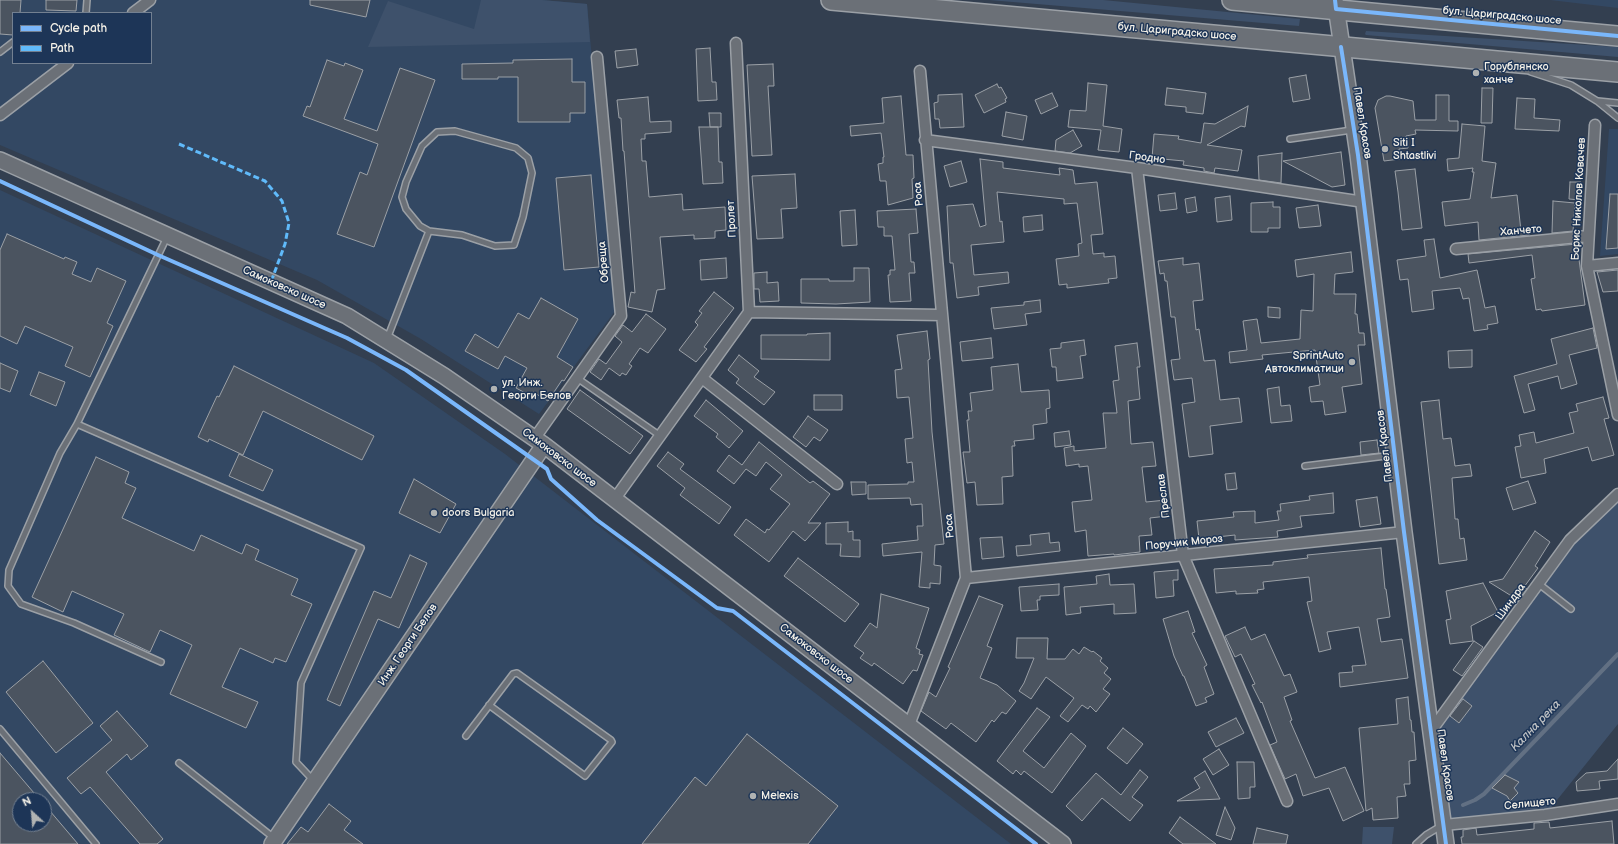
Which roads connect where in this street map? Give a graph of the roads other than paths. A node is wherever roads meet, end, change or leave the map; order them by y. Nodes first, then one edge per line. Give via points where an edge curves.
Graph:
1 (87, 0) edge
2 (150, 0) edge
3 (831, 0) edge
4 (1232, 0) edge
5 (1335, 5) edge
6 (138, 7) edge
7 (86, 12) edge
8 (1618, 36) edge
9 (12, 43) edge
10 (736, 43) dead end
11 (1341, 47) junction
12 (0, 52) edge
13 (597, 57) dead end
14 (1496, 61) junction
15 (67, 64) edge
16 (1519, 68) dead end
17 (920, 71) dead end
18 (1526, 71) dead end
19 (1618, 72) edge
20 (1597, 101) junction
21 (1618, 103) edge
22 (0, 115) edge
23 (1618, 118) edge
24 (1595, 125) dead end
25 (1355, 130) junction
26 (1290, 139) dead end
27 (925, 140) junction
28 (0, 160) edge
29 (1137, 168) junction
30 (1364, 202) junction
31 (429, 231) junction
32 (168, 236) junction
33 (1588, 236) junction
34 (1456, 249) dead end
35 (1618, 263) edge
36 (1586, 266) junction
37 (749, 312) junction
38 (942, 315) junction
39 (386, 340) junction
40 (577, 378) junction
41 (702, 378) junction
42 (1618, 415) edge
43 (77, 424) junction
44 (659, 435) junction
45 (539, 442) junction
46 (1395, 455) junction
47 (1305, 466) dead end
48 (837, 484) dead end
49 (1618, 494) edge
50 (614, 500) junction
51 (1404, 532) junction
52 (1183, 555) junction
53 (966, 578) junction
54 (1539, 584) junction
55 (1571, 609) dead end
56 (161, 662) dead end
57 (489, 705) junction
58 (909, 725) junction
59 (0, 729) edge
60 (1431, 731) junction
61 (466, 736) dead end
62 (179, 763) dead end
63 (315, 782) junction
64 (1287, 801) dead end
65 (1618, 804) edge
66 (1444, 825) junction
67 (274, 841) edge
68 (96, 844) edge
69 (1062, 844) edge
70 (1416, 844) edge
71 (1446, 844) edge

1 - 7 lane
2 - 6 street
3 - 11 highway, бул. Цариградско шосе
4 - 5 highway, бул. Цариградско шосе
5 - 8 highway, бул. Цариградско шосе
5 - 11 main road, Павел Красов
9 - 12 lane
10 - 37 street, Пролет
11 - 14 highway, бул. Цариградско шосе
11 - 25 main road, Павел Красов
13 - 40 street, Обреща via 621,316
14 - 16 lane
14 - 19 highway, бул. Цариградско шосе
15 - 22 street
17 - 27 street, Роса
18 - 20 lane via 1571,85
20 - 21 lane
20 - 23 lane
24 - 33 street, Борис Николов Ковачев
25 - 26 lane
25 - 30 main road, Павел Красов
27 - 29 street, Гродно
27 - 38 street, Роса
28 - 32 main road, Самоковско шосе
29 - 30 street, Гродно
29 - 52 street, Преслав
30 - 46 main road, Павел Красов
31 - 31 lane via 420,226 406,209 402,197 422,146 437,132 456,131 516,148 528,158 532,173 523,218 514,244 495,246 462,235
31 - 39 lane
32 - 39 main road, Самоковско шосе via 347,316
32 - 43 lane
33 - 34 street, Ханчето
33 - 36 street, Борис Николов Ковачев
35 - 36 street
36 - 42 street, Борис Николов Ковачев
37 - 38 street
37 - 41 street
38 - 53 street, Роса
39 - 45 main road, Самоковско шосе via 444,376
40 - 44 lane
40 - 45 street, Обреща
41 - 44 street
41 - 48 street
43 - 56 lane via 60,453 9,570 8,586 21,604 74,623
43 - 63 lane via 361,548 301,683 296,762
44 - 50 street
45 - 50 main road, Самоковско шосе
45 - 63 main road, Инж. Георги Белов
46 - 47 lane
46 - 51 main road, Павел Красов
49 - 54 street, Шиндра via 1570,540
50 - 58 main road, Самоковско шосе
51 - 52 street, Поручик Мороз
51 - 60 main road, Павел Красов
52 - 53 street, Поручик Мороз
52 - 64 street, Преслав
53 - 58 street, Роса
54 - 55 lane
54 - 60 street, Шиндра
57 - 57 lane via 513,674 517,673 612,742 585,776
57 - 61 lane
58 - 69 main road, Самоковско шосе
59 - 68 lane
60 - 66 main road, Павел Красов
62 - 67 lane
63 - 67 main road, Инж. Георги Белов
65 - 66 street, Селището via 1545,815
66 - 70 lane
66 - 71 main road, Павел Красов

